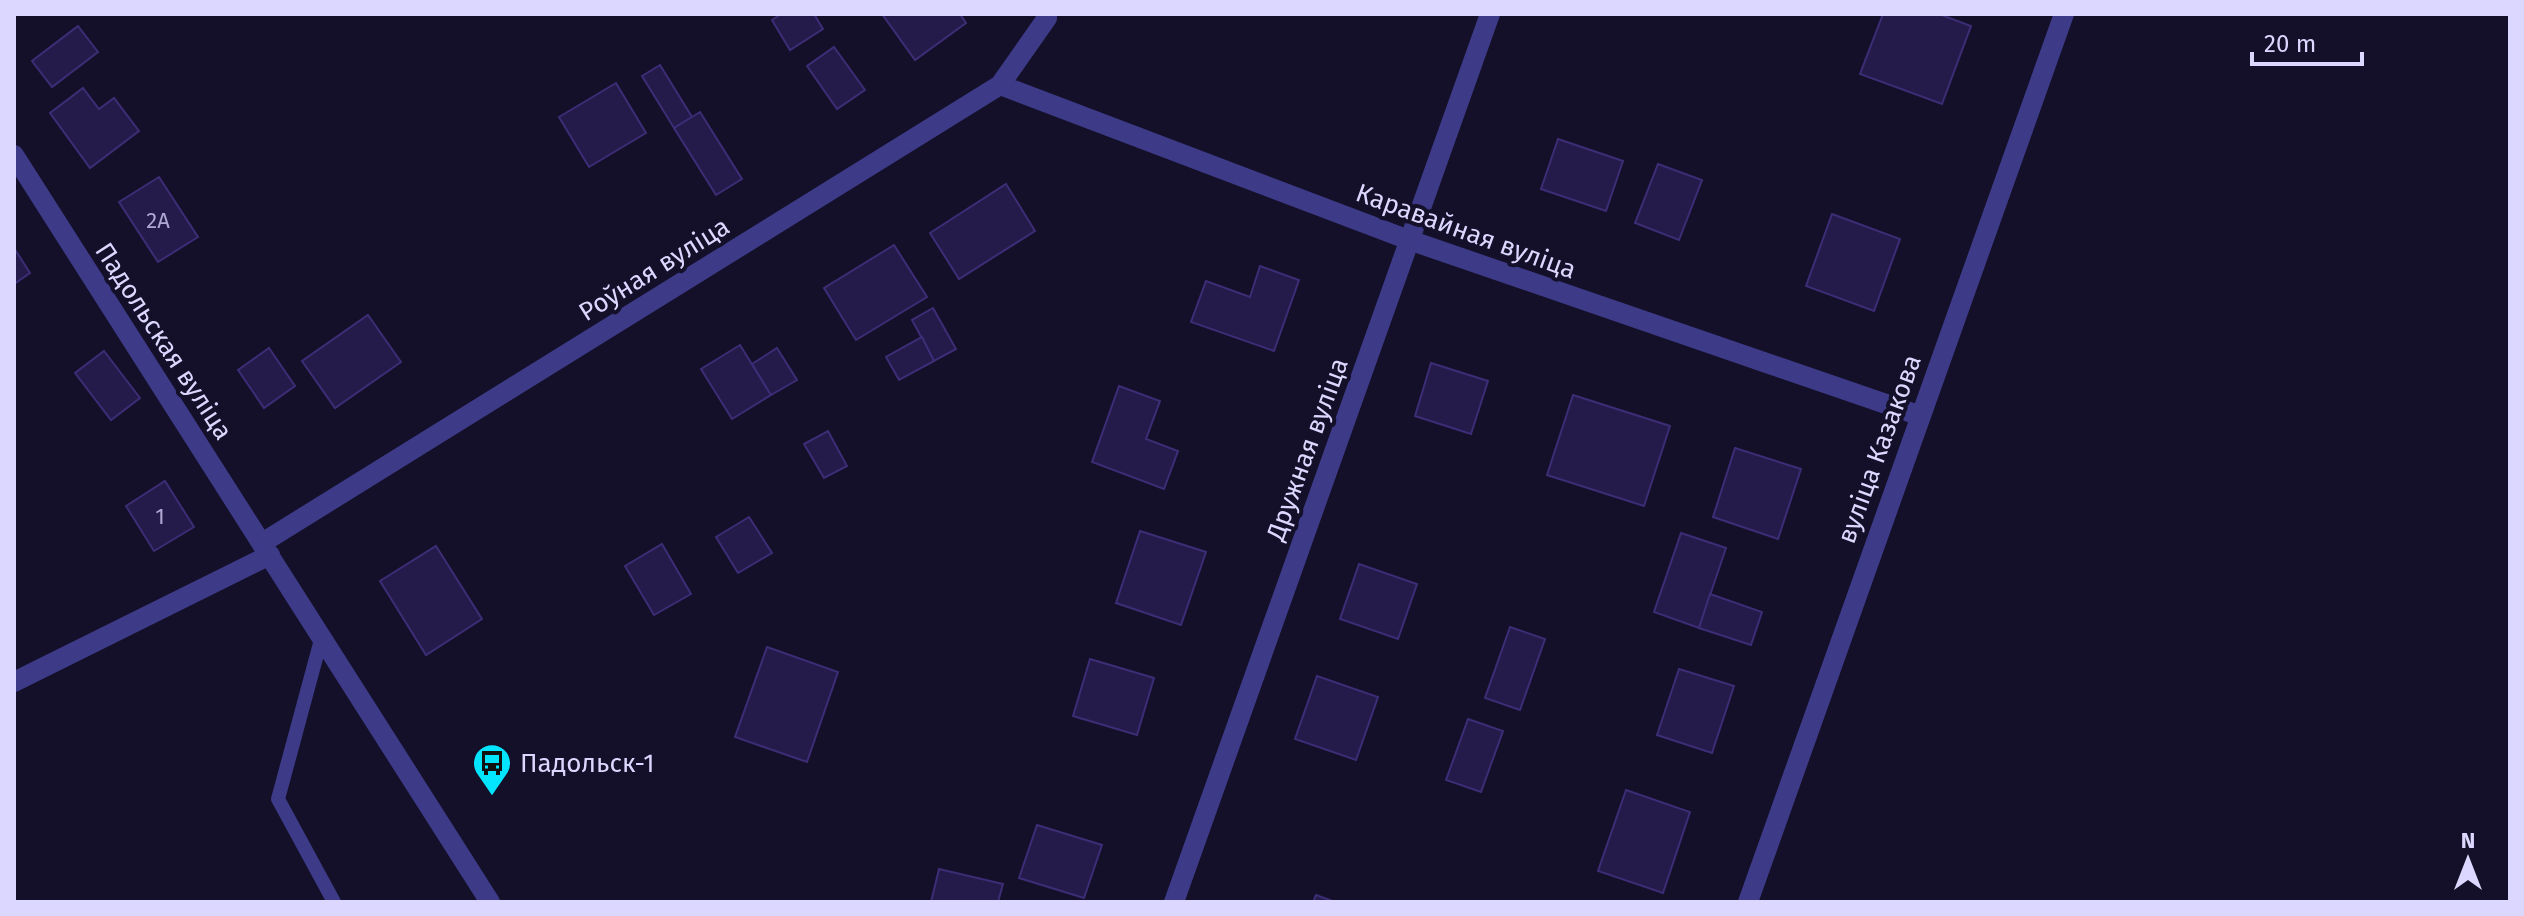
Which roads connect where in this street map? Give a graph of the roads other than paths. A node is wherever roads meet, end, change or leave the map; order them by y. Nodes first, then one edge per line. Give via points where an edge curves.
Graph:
1 (1046, 14) edge
2 (1490, 14) edge
3 (2064, 14) edge
4 (1000, 85) junction
5 (14, 155) edge
6 (1409, 240) junction
7 (1918, 415) junction
8 (266, 549) junction
9 (322, 636) junction
10 (14, 682) edge
11 (334, 902) edge
12 (490, 902) edge
13 (1174, 902) edge
14 (1748, 902) edge

1 - 4 street, Роўная вуліца
2 - 6 street, Дружная вуліца
3 - 7 street, вуліца Казакова
4 - 6 street, Каравайная вуліца
4 - 8 street, Роўная вуліца
5 - 8 street, Падольская вуліца
6 - 7 street, Каравайная вуліца
6 - 13 street, Дружная вуліца
7 - 14 street, вуліца Казакова
8 - 9 street, Падольская вуліца
8 - 10 street, Роўная вуліца
9 - 11 lane via 278,799
9 - 12 street, Падольская вуліца

